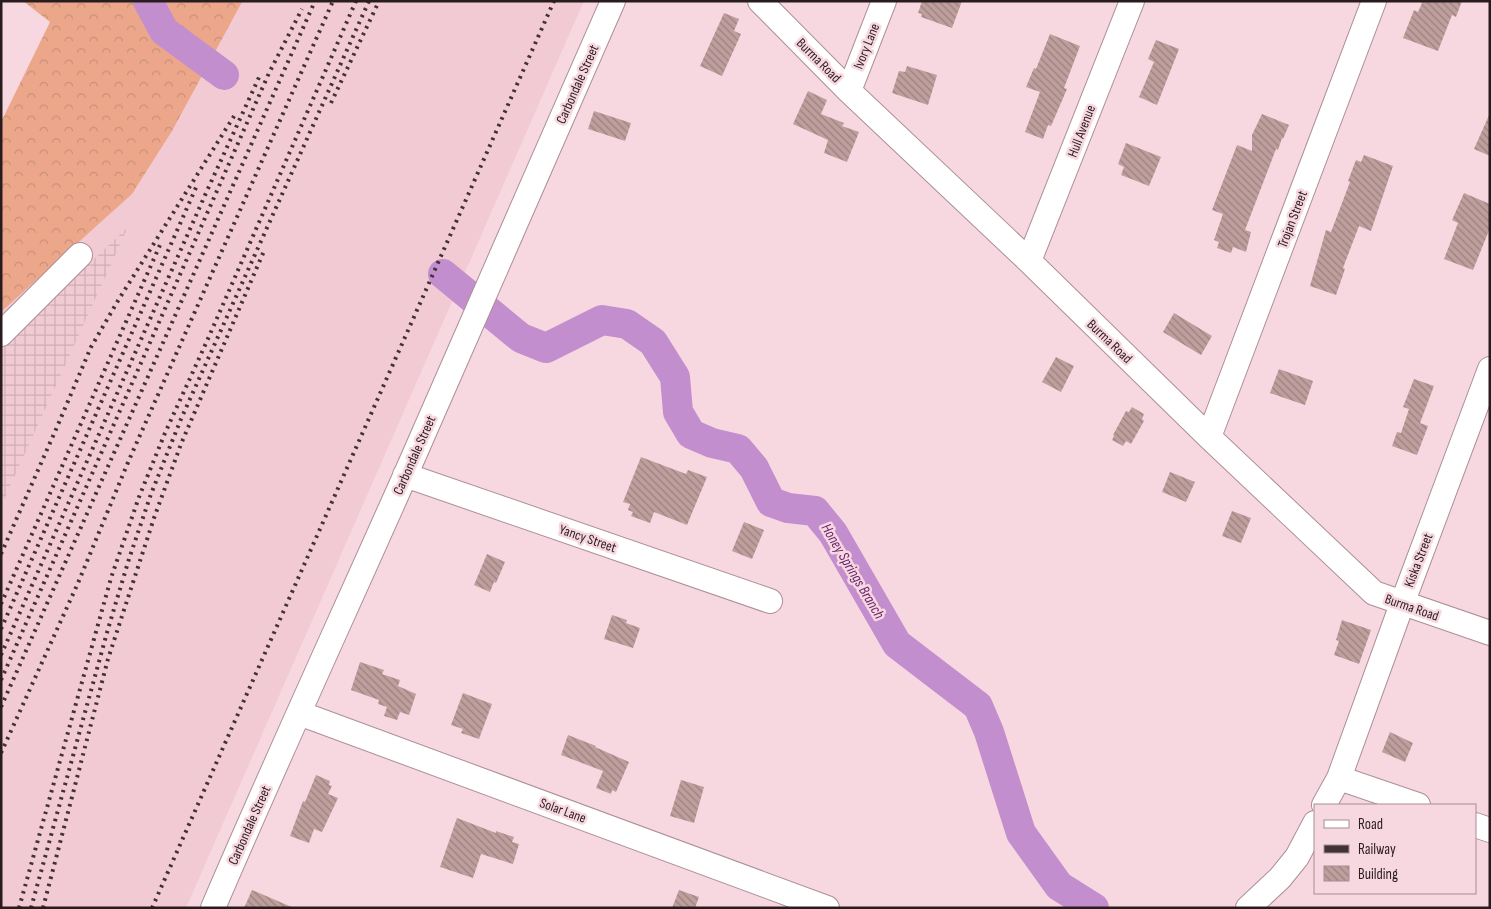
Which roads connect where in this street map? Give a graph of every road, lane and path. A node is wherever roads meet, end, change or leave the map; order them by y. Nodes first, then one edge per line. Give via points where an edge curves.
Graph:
1 (613, 1) edge
2 (760, 1) edge
3 (884, 1) edge
4 (1132, 1) edge
5 (1374, 1) edge
6 (849, 91) junction
7 (80, 255) dead end
8 (1029, 261) junction
9 (1, 334) edge
10 (1490, 370) edge
11 (1209, 437) junction
12 (405, 474) junction
13 (770, 601) dead end
14 (1402, 604) junction
15 (1490, 633) edge
16 (299, 713) junction
17 (1339, 778) junction
18 (1325, 804) edge
19 (1415, 804) edge
20 (1314, 825) edge
21 (1476, 825) edge
22 (1490, 830) edge
23 (213, 908) edge
24 (827, 908) edge
25 (1248, 908) edge

1 - 12 street, Carbondale Street
2 - 6 street, Burma Road
3 - 6 street, Ivory Lane
4 - 8 street, Hull Avenue
5 - 11 street, Trojan Street
6 - 8 street, Burma Road
7 - 9 street
8 - 11 street, Burma Road
10 - 14 street, Kiska Street
11 - 14 street, Burma Road via 1374,593
12 - 13 street, Yancy Street
12 - 16 street, Carbondale Street
14 - 15 street, Burma Road
14 - 17 street, Kiska Street
16 - 23 street, Carbondale Street
16 - 24 street, Solar Lane
17 - 18 street, Kiska Street
17 - 19 street
20 - 25 street via 1297,857
21 - 22 street

